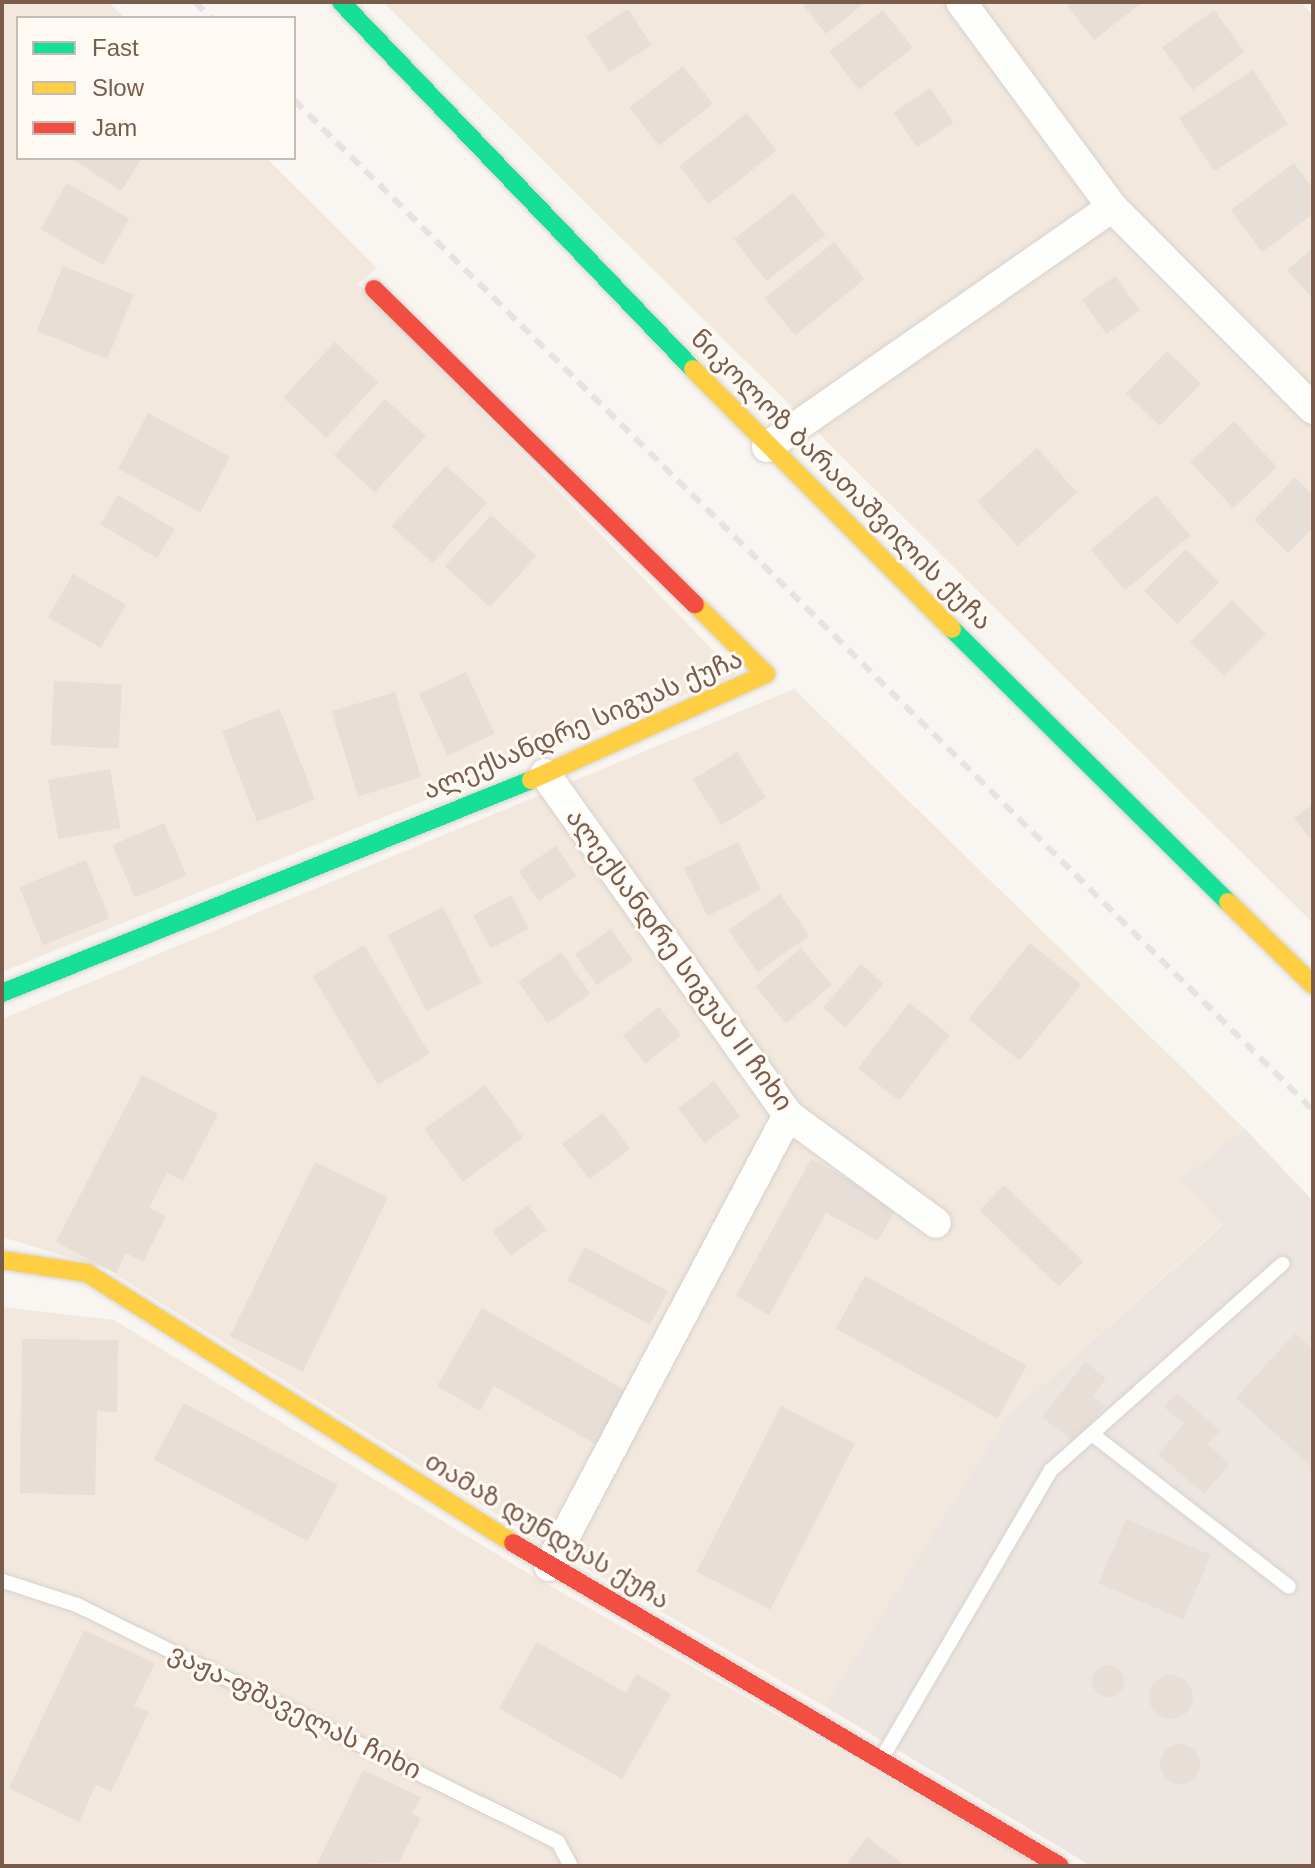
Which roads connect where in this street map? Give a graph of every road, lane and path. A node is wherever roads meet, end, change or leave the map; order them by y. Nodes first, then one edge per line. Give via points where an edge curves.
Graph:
1 (341, 2) edge
2 (961, 2) edge
3 (1112, 207) junction
4 (374, 289) dead end
5 (1313, 409) edge
6 (767, 447) junction
7 (545, 774) junction
8 (1313, 985) edge
9 (2, 993) edge
10 (788, 1115) junction
11 (936, 1223) dead end
12 (2, 1260) edge
13 (1282, 1264) dead end
14 (1092, 1434) junction
15 (549, 1566) junction
16 (3, 1581) edge
17 (1289, 1587) dead end
18 (882, 1758) junction
19 (571, 1866) edge
20 (1060, 1866) edge

1 - 6 street, ნიკოლოზ ბარათაშვილის ქუჩა
2 - 3 street
3 - 5 street
3 - 6 street
4 - 7 street, ალექსანდრე სიგუას ქუჩა via 766,674
6 - 8 street, ნიკოლოზ ბარათაშვილის ქუჩა
7 - 9 street, ალექსანდრე სიგუას ქუჩა
7 - 10 street, ალექსანდრე სიგუას II ჩიხი
10 - 11 street, ალექსანდრე სიგუას II ჩიხი
10 - 15 street
12 - 15 street, თამაზ დუნდუას ქუჩა via 87,1273
13 - 14 lane
14 - 17 lane
14 - 18 lane via 1051,1470
15 - 18 street, თამაზ დუნდუას ქუჩა
16 - 19 lane, ვაჟა-ფშაველას ჩიხი via 77,1605 558,1842
18 - 20 street, თამაზ დუნდუას ქუჩა

